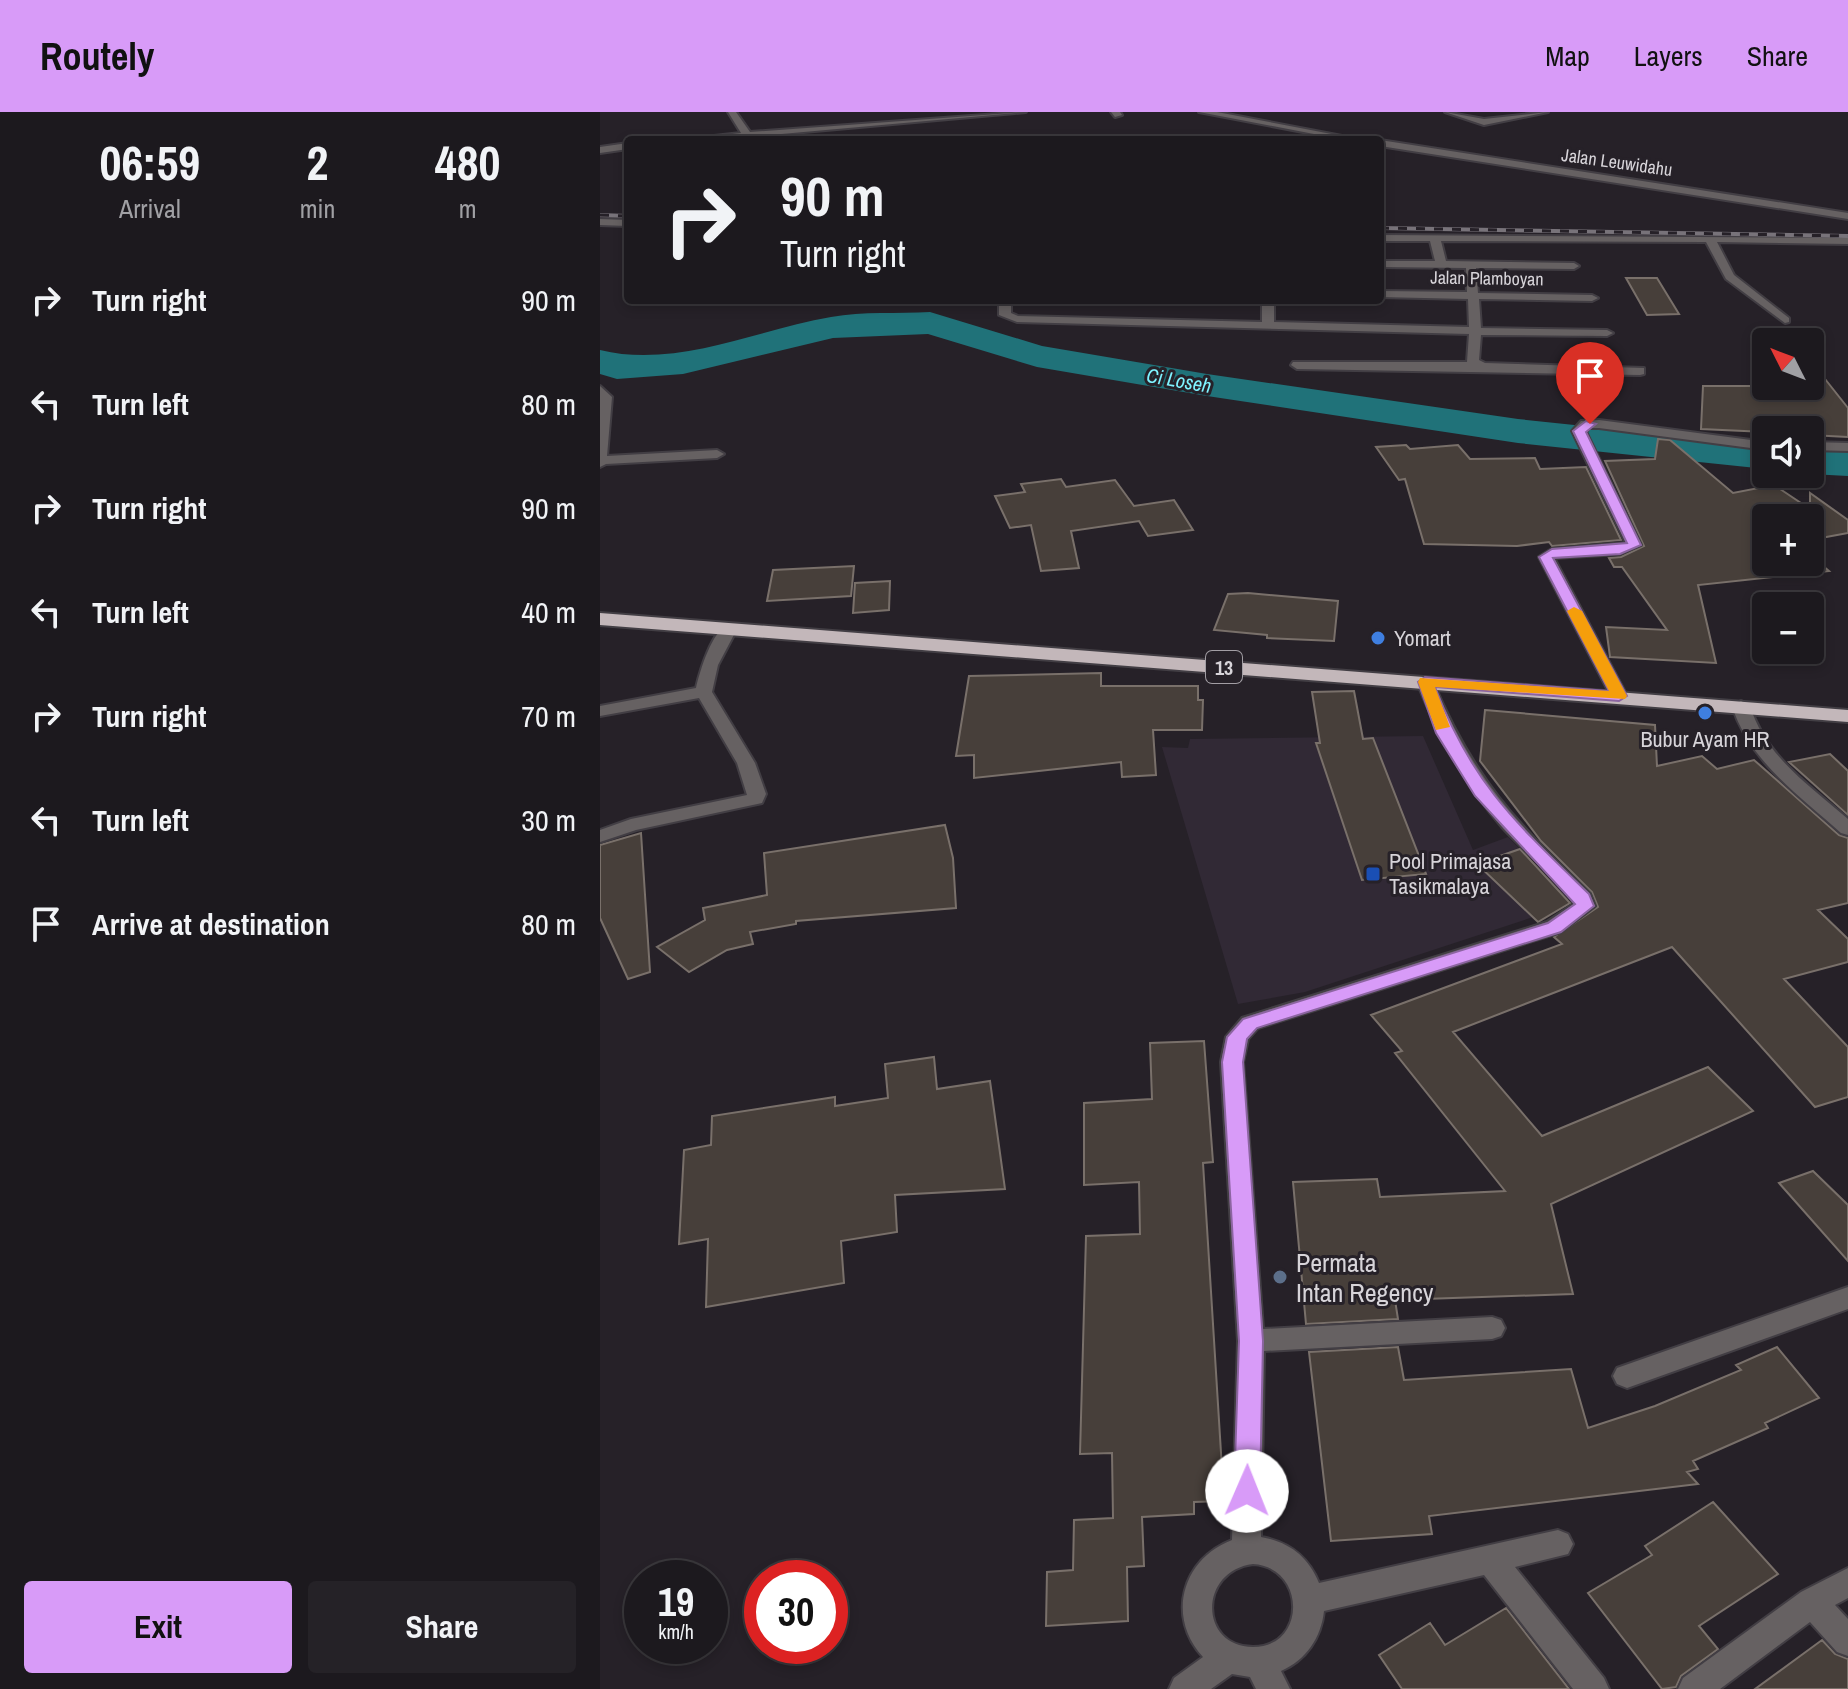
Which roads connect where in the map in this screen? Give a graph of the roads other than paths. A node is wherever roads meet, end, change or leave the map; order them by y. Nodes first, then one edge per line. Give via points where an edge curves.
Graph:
1 (732, 112) edge
2 (1022, 112) edge
3 (1203, 112) edge
4 (1449, 112) edge
5 (1544, 112) edge
6 (990, 113) edge
7 (1276, 114) dead end
8 (1249, 119) junction
9 (868, 124) junction
10 (746, 133) junction
11 (719, 136) edge
12 (872, 136) edge
13 (1338, 136) edge
14 (1384, 144) edge
15 (624, 147) edge
16 (600, 150) edge
17 (1847, 216) edge
18 (600, 222) edge
19 (624, 223) edge
20 (1384, 238) edge
21 (1435, 239) junction
22 (1710, 239) junction
23 (1848, 241) edge
24 (1384, 264) edge
25 (1441, 264) junction
26 (1471, 265) junction
27 (1574, 266) dead end
28 (1384, 294) edge
29 (1474, 296) junction
30 (1592, 298) dead end
31 (1005, 304) edge
32 (1268, 304) edge
33 (1785, 320) dead end
34 (1268, 323) junction
35 (1475, 331) junction
36 (1607, 333) dead end
37 (1297, 365) dead end
38 (1478, 366) junction
39 (1640, 371) dead end
40 (600, 390) edge
41 (1752, 444) edge
42 (1824, 446) edge
43 (1848, 447) edge
44 (717, 454) dead end
45 (600, 461) edge
46 (600, 619) edge
47 (729, 629) junction
48 (1425, 682) junction
49 (704, 692) junction
50 (1619, 696) junction
51 (1741, 706) junction
52 (600, 711) edge
53 (1848, 716) edge
54 (1848, 829) edge
55 (600, 836) edge
56 (1848, 1298) edge
57 (1492, 1328) dead end
58 (1251, 1341) junction
59 (1627, 1376) dead end
60 (1558, 1544) dead end
61 (1246, 1551) junction
62 (1489, 1558) junction
63 (1848, 1582) edge
64 (1311, 1599) junction
65 (1812, 1602) junction
66 (1848, 1641) edge
67 (1254, 1670) edge
68 (1185, 1689) edge
69 (1593, 1689) edge
70 (1694, 1689) edge

1 - 10 street
2 - 6 street
3 - 8 street
4 - 5 street via 1484,122
6 - 9 street
7 - 8 street
8 - 13 street
9 - 10 street
9 - 12 street
10 - 11 street
14 - 17 street, Jalan Leuwidahu
15 - 16 street
18 - 19 street
20 - 21 street
21 - 22 street
21 - 25 street
22 - 23 street
22 - 33 street via 1730,277
24 - 25 street
25 - 26 street
26 - 27 street
26 - 29 street
28 - 29 street, Jalan Plamboyan
29 - 30 street, Jalan Plamboyan
29 - 35 street
31 - 34 street via 1005,315 1017,319
32 - 34 street
34 - 35 street
35 - 36 street
35 - 38 street via 1473,362
37 - 38 street
38 - 39 street
40 - 45 street via 606,397
41 - 50 street via 1599,424 1586,424 1579,431 1634,545 1546,557
42 - 43 street
44 - 45 street
46 - 47 highway, 13
47 - 48 highway, 13
47 - 49 street via 710,665
48 - 50 highway, 13
48 - 58 street via 1444,733 1481,793 1585,906 1554,927 1242,1029 1232,1062
49 - 52 street
49 - 55 street via 746,763 755,799
50 - 51 highway, 13
51 - 53 highway, 13
51 - 54 street via 1744,724 1764,750
56 - 59 street
57 - 58 street
58 - 61 street
60 - 62 street
61 - 64 street via 1276,1555 1300,1572
61 - 67 street via 1219,1561 1200,1583 1195,1611 1205,1639
62 - 64 street
62 - 69 street
63 - 65 street
64 - 67 street via 1307,1628 1289,1652
65 - 66 street
65 - 70 street
67 - 68 street

